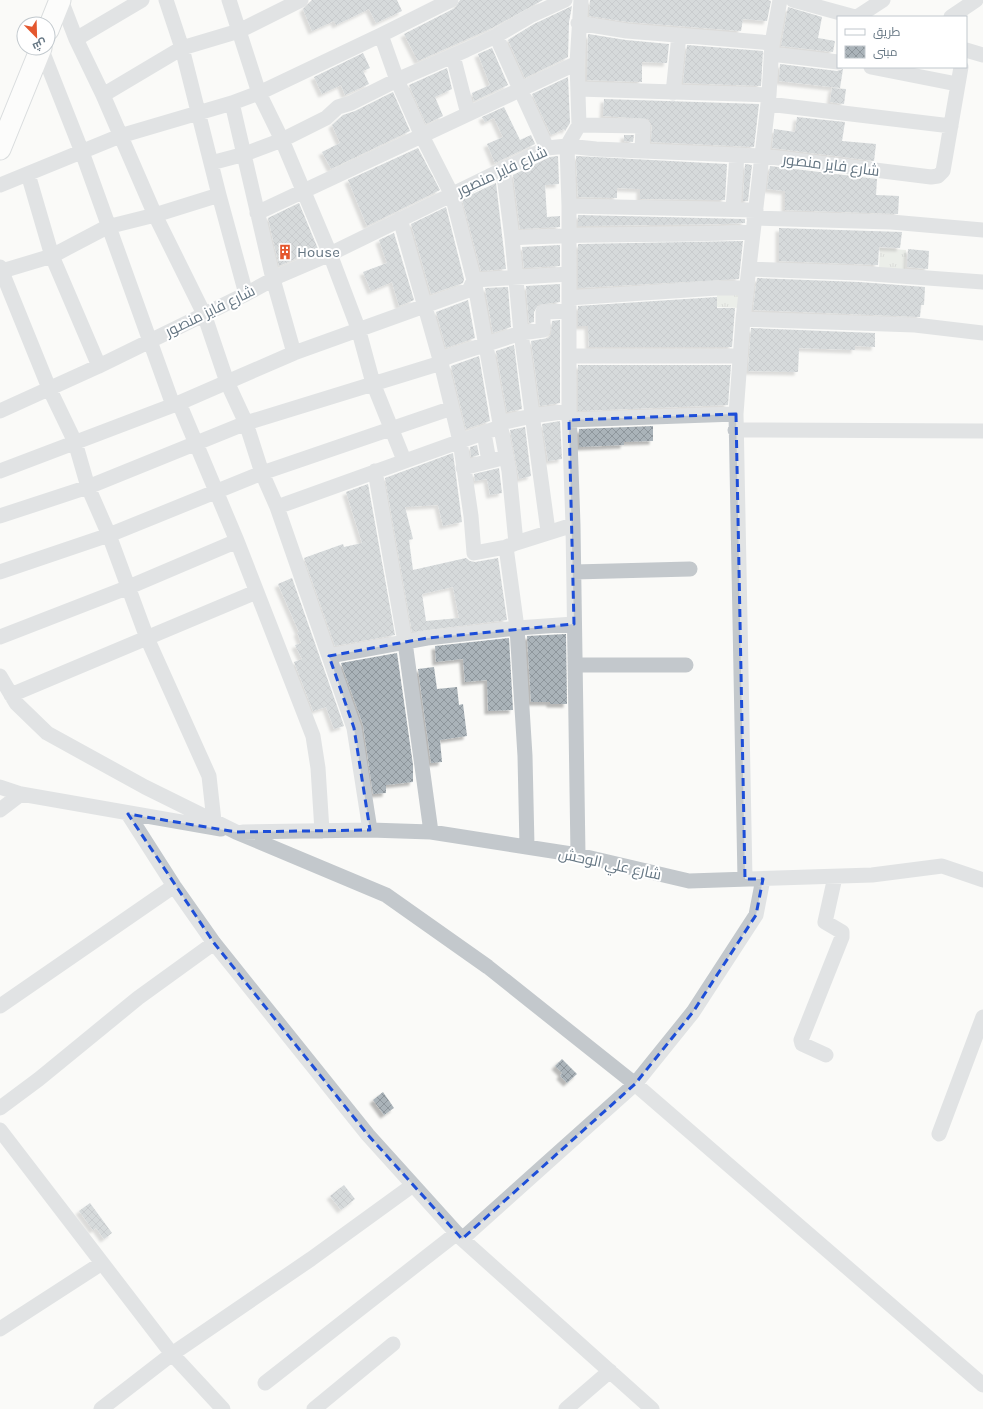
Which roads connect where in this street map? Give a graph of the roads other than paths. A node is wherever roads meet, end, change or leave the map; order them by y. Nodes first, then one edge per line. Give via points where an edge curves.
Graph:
1 (60, 0) edge
2 (142, 0) edge
3 (166, 0) edge
4 (229, 0) edge
5 (301, 0) edge
6 (451, 0) edge
7 (565, 0) edge
8 (581, 0) edge
9 (780, 0) edge
10 (794, 0) edge
11 (883, 0) edge
12 (975, 0) edge
13 (54, 16) edge
14 (852, 16) edge
15 (858, 16) edge
16 (952, 16) edge
17 (578, 23) junction
18 (239, 31) junction
19 (381, 35) junction
20 (679, 35) junction
21 (496, 36) junction
22 (76, 39) junction
23 (182, 48) junction
24 (772, 48) junction
25 (38, 56) edge
26 (44, 56) edge
27 (453, 56) junction
28 (837, 62) edge
29 (577, 63) junction
30 (883, 68) edge
31 (961, 68) edge
32 (918, 71) edge
33 (397, 80) junction
34 (957, 84) junction
35 (578, 89) junction
36 (520, 90) junction
37 (673, 92) junction
38 (259, 93) junction
39 (103, 95) junction
40 (769, 99) junction
41 (232, 103) junction
42 (198, 112) junction
43 (468, 114) junction
44 (580, 125) junction
45 (951, 126) junction
46 (120, 136) junction
47 (422, 136) junction
48 (282, 140) junction
49 (567, 146) junction
50 (548, 148) junction
51 (0, 149) edge
52 (642, 151) junction
53 (82, 152) junction
54 (245, 154) junction
55 (737, 155) junction
56 (762, 156) junction
57 (211, 163) junction
58 (503, 168) junction
59 (28, 174) junction
60 (0, 185) edge
61 (304, 191) junction
62 (219, 195) junction
63 (452, 195) junction
64 (569, 206) junction
65 (733, 209) junction
66 (257, 213) junction
67 (155, 215) junction
68 (400, 219) junction
69 (754, 220) junction
70 (107, 227) junction
71 (983, 230) edge
72 (569, 235) junction
73 (512, 238) junction
74 (330, 254) junction
75 (52, 256) junction
76 (1, 269) edge
77 (749, 269) junction
78 (569, 274) junction
79 (515, 277) junction
80 (273, 279) junction
81 (474, 280) junction
82 (983, 282) edge
83 (747, 288) junction
84 (246, 294) junction
85 (569, 304) junction
86 (424, 306) junction
87 (204, 314) junction
88 (743, 319) junction
89 (358, 328) junction
90 (521, 333) junction
91 (983, 333) edge
92 (149, 341) junction
93 (485, 346) junction
94 (294, 353) junction
95 (570, 356) junction
96 (740, 356) junction
97 (441, 363) junction
98 (99, 366) junction
99 (227, 382) junction
100 (373, 383) junction
101 (49, 388) junction
102 (176, 404) junction
103 (452, 408) junction
104 (0, 411) edge
105 (736, 414) junction
106 (569, 415) junction
107 (532, 416) junction
108 (246, 423) junction
109 (500, 423) junction
110 (392, 427) junction
111 (735, 430) junction
112 (983, 431) edge
113 (484, 433) junction
114 (460, 441) junction
115 (75, 442) junction
116 (197, 443) junction
117 (506, 457) junction
118 (404, 460) junction
119 (489, 461) junction
120 (463, 468) junction
121 (0, 471) edge
122 (375, 471) junction
123 (262, 473) junction
124 (88, 487) junction
125 (216, 492) junction
126 (277, 507) junction
127 (0, 516) edge
128 (573, 525) junction
129 (548, 532) junction
130 (109, 535) junction
131 (237, 541) junction
132 (511, 545) junction
133 (690, 569) dead end
134 (0, 572) edge
135 (574, 572) junction
136 (129, 587) junction
137 (256, 592) junction
138 (574, 624) junction
139 (517, 628) junction
140 (0, 637) edge
141 (147, 638) junction
142 (405, 642) junction
143 (329, 656) junction
144 (575, 665) junction
145 (686, 665) dead end
146 (0, 676) edge
147 (11, 695) junction
148 (0, 787) edge
149 (21, 794) junction
150 (0, 810) edge
151 (128, 814) junction
152 (214, 821) junction
153 (322, 830) junction
154 (370, 830) junction
155 (236, 832) junction
156 (431, 832) junction
157 (527, 846) junction
158 (578, 856) junction
159 (835, 876) junction
160 (745, 879) junction
161 (763, 879) junction
162 (983, 880) edge
163 (174, 886) junction
164 (214, 943) junction
165 (0, 1006) edge
166 (983, 1017) edge
167 (826, 1055) dead end
168 (635, 1084) junction
169 (0, 1108) edge
170 (0, 1130) edge
171 (939, 1134) dead end
172 (413, 1185) junction
173 (460, 1236) junction
174 (102, 1264) junction
175 (0, 1329) edge
176 (393, 1344) dead end
177 (172, 1354) junction
178 (610, 1371) junction
179 (265, 1383) dead end
180 (983, 1385) edge
181 (101, 1409) edge
182 (223, 1409) edge
183 (314, 1409) edge
184 (566, 1409) edge
185 (652, 1409) edge

1 - 13 main road
1 - 22 street
2 - 22 street
3 - 23 street
4 - 18 street
5 - 18 street
6 - 19 street
7 - 21 street via 530,16
8 - 17 street
9 - 24 street
10 - 14 street
11 - 15 street
12 - 16 street
17 - 20 street via 627,31
17 - 29 street
18 - 23 street
18 - 38 street
19 - 33 street
19 - 38 street
20 - 24 street
20 - 37 street
21 - 27 street
21 - 36 street
22 - 39 street
23 - 39 street
23 - 42 street
24 - 28 street
24 - 40 street
25 - 51 main road
26 - 53 street
27 - 33 street
27 - 43 street
29 - 35 street
29 - 36 street
30 - 32 street
31 - 34 street, شارع فايز منصور
32 - 34 street
33 - 47 street
33 - 48 street via 351,104 338,106 326,118
34 - 45 street, شارع فايز منصور
35 - 37 street
35 - 44 street
36 - 43 street
36 - 50 street
37 - 40 street
38 - 41 street
38 - 48 street
39 - 46 street
40 - 45 street
40 - 56 street
41 - 42 street
41 - 54 street
42 - 46 street
42 - 57 street
43 - 47 street
44 - 49 street
44 - 52 street via 643,126
45 - 56 street, شارع فايز منصور via 942,171 938,176
46 - 53 street
46 - 67 street
47 - 61 street
47 - 63 street
48 - 54 street
48 - 61 street
49 - 50 street, شارع فايز منصور
49 - 52 street, شارع فايز منصور
49 - 64 street
50 - 58 street, شارع فايز منصور
52 - 55 street, شارع فايز منصور
53 - 59 street
53 - 70 street
54 - 57 street
54 - 66 street
55 - 56 street, شارع فايز منصور
55 - 65 street
56 - 69 street
57 - 62 street
58 - 63 street, شارع فايز منصور
58 - 73 street
59 - 60 street
59 - 75 street
61 - 66 street
61 - 74 street
62 - 67 street
62 - 84 street
63 - 68 street, شارع فايز منصور
63 - 81 street
64 - 65 street
64 - 72 street
65 - 69 street
66 - 80 street
67 - 70 street
67 - 87 street
68 - 74 street, شارع فايز منصور
68 - 86 street
69 - 71 street via 891,222
69 - 72 street via 686,235
69 - 77 street
70 - 75 street
70 - 92 street
72 - 73 street
72 - 78 street
73 - 79 street
74 - 80 street, شارع فايز منصور
74 - 89 street
75 - 76 street
75 - 98 street
76 - 101 street
77 - 82 street via 859,273
77 - 83 street
78 - 79 street
78 - 85 street
79 - 81 street
79 - 90 street
80 - 84 street, شارع فايز منصور
80 - 94 street
81 - 86 street via 469,290
81 - 93 street
83 - 85 street via 717,288
83 - 88 street
84 - 87 street, شارع فايز منصور
85 - 90 street via 543,312 543,330
85 - 95 street
86 - 89 street
86 - 97 street
87 - 92 street, شارع فايز منصور
87 - 99 street
88 - 91 street via 915,325
88 - 96 street
89 - 94 street
89 - 100 street
90 - 93 street
90 - 107 street
92 - 98 street, شارع فايز منصور
92 - 102 street
93 - 97 street via 443,359
93 - 109 street
94 - 99 street
95 - 96 street
95 - 106 street
96 - 105 street
97 - 100 street
97 - 103 street
98 - 101 street, شارع فايز منصور
99 - 102 street
99 - 108 street
100 - 108 street
100 - 110 street
101 - 104 street, شارع فايز منصور
101 - 115 street
102 - 115 street
102 - 116 street
103 - 110 street
103 - 114 street
105 - 106 street
105 - 111 street
106 - 107 street
106 - 128 street
107 - 109 street
107 - 129 street
108 - 116 street
108 - 123 street
109 - 113 street via 497,428
109 - 117 street
110 - 118 street
110 - 123 street
111 - 112 street
111 - 160 street
113 - 114 street
113 - 119 street
114 - 118 street
114 - 120 street
115 - 121 street
115 - 124 street
116 - 124 street
116 - 125 street
117 - 119 street
117 - 132 street
118 - 122 street
119 - 120 street
120 - 132 street via 474,553
122 - 126 street
122 - 142 street
123 - 125 street
123 - 126 street
124 - 127 street
124 - 130 street
125 - 130 street
125 - 131 street
126 - 143 street
128 - 129 street
128 - 135 street
129 - 132 street
130 - 134 street
130 - 136 street
131 - 136 street
131 - 137 street
132 - 139 street
133 - 135 street
135 - 138 street
136 - 140 street
136 - 141 street
137 - 141 street
137 - 153 street via 314,736
138 - 139 street
138 - 144 street
139 - 142 street
139 - 157 street via 525,756
141 - 147 street
141 - 152 street via 209,776
142 - 143 street
142 - 156 street
143 - 154 street via 354,728
144 - 145 street
144 - 158 street
146 - 147 street
147 - 152 street via 47,733
148 - 149 street
149 - 150 street
149 - 151 street
151 - 155 street
151 - 163 street
152 - 155 street
153 - 154 street, شارع علي الوحش
153 - 155 street, شارع علي الوحش
154 - 156 street, شارع علي الوحش
155 - 168 street via 386,895 488,967
156 - 157 street, شارع علي الوحش
157 - 158 street, شارع علي الوحش
158 - 160 street, شارع علي الوحش via 689,881
159 - 161 street, شارع علي الوحش
159 - 162 street, شارع علي الوحش via 872,876 942,866
159 - 167 street via 825,922 842,932 842,937 801,1040 802,1044
160 - 161 street, شارع علي الوحش
161 - 168 street via 756,915 693,1012
163 - 164 street
163 - 165 street
164 - 169 street via 138,998
164 - 172 street via 368,1135
166 - 171 street
168 - 173 street
168 - 180 street
170 - 174 street
172 - 173 street
172 - 177 street via 311,1259
173 - 178 street
173 - 179 street
174 - 175 street
174 - 177 street
176 - 183 street
177 - 181 street
177 - 182 street
178 - 184 street
178 - 185 street

